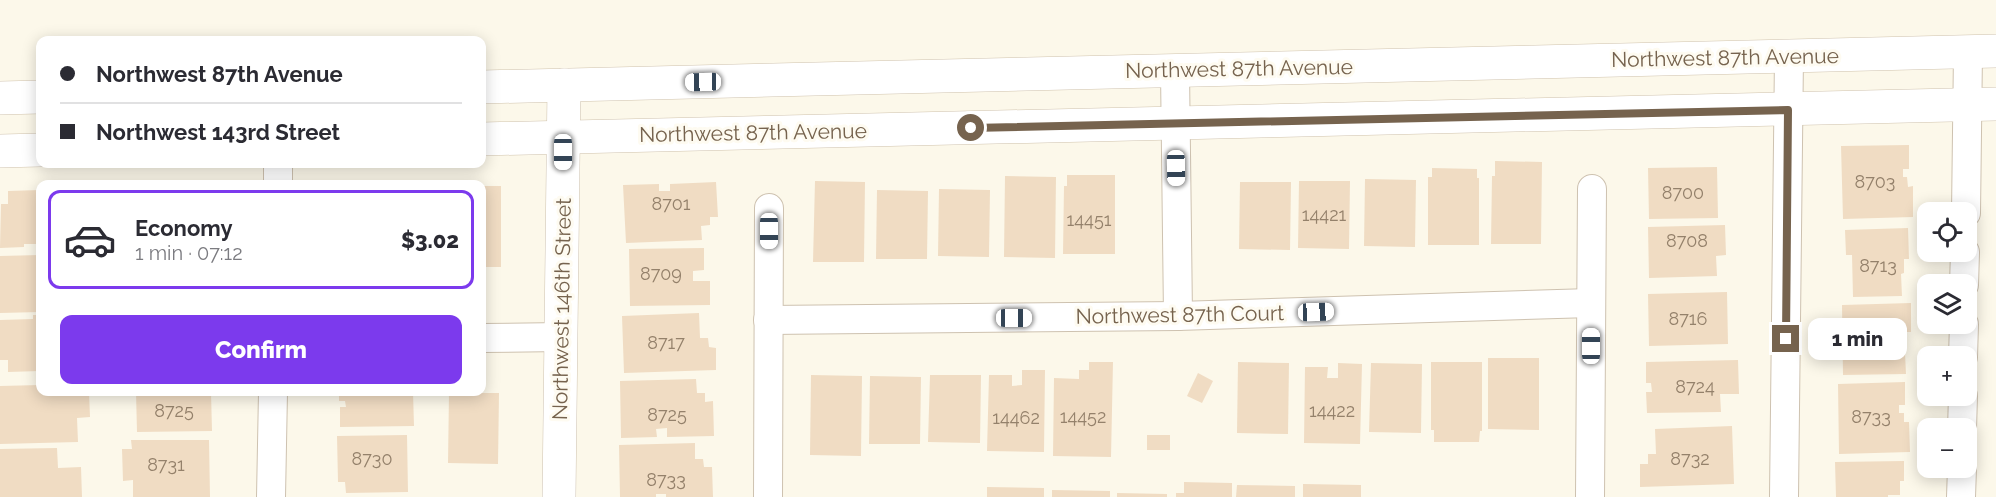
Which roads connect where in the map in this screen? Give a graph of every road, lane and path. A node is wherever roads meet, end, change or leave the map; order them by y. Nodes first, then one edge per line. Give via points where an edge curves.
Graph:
1 (1982, 52) edge
2 (1790, 56) junction
3 (1175, 71) junction
4 (564, 85) junction
5 (486, 87) edge
6 (0, 98) edge
7 (36, 98) edge
8 (1982, 104) edge
9 (1788, 110) junction
10 (1176, 124) junction
11 (563, 137) junction
12 (486, 140) edge
13 (36, 150) edge
14 (0, 151) edge
15 (1592, 189) dead end
16 (1968, 202) edge
17 (769, 208) dead end
18 (1591, 303) junction
19 (1179, 316) junction
20 (768, 320) junction
21 (562, 337) junction
22 (486, 338) edge
23 (273, 396) edge
24 (1962, 478) edge
25 (271, 497) edge
26 (559, 497) edge
27 (768, 497) edge
28 (1590, 497) edge
29 (1784, 497) edge
30 (1961, 497) edge

1 - 2 main road, Northwest 87th Avenue
1 - 8 street
2 - 3 main road, Northwest 87th Avenue
2 - 9 street
3 - 4 main road, Northwest 87th Avenue
3 - 10 street
4 - 5 main road, Northwest 87th Avenue
4 - 11 main road, Northwest 146th Street
6 - 7 main road
8 - 9 main road, Northwest 87th Avenue
8 - 16 street
9 - 10 main road, Northwest 87th Avenue
9 - 29 street
10 - 11 main road, Northwest 87th Avenue
10 - 19 street
11 - 12 main road, Northwest 87th Avenue
11 - 21 main road, Northwest 146th Street
13 - 14 main road
15 - 18 street
17 - 20 street
18 - 19 street, Northwest 87th Court
18 - 28 street
19 - 20 street, Northwest 87th Court
20 - 27 street
21 - 22 street
21 - 26 main road, Northwest 146th Street
23 - 25 street
24 - 30 street

